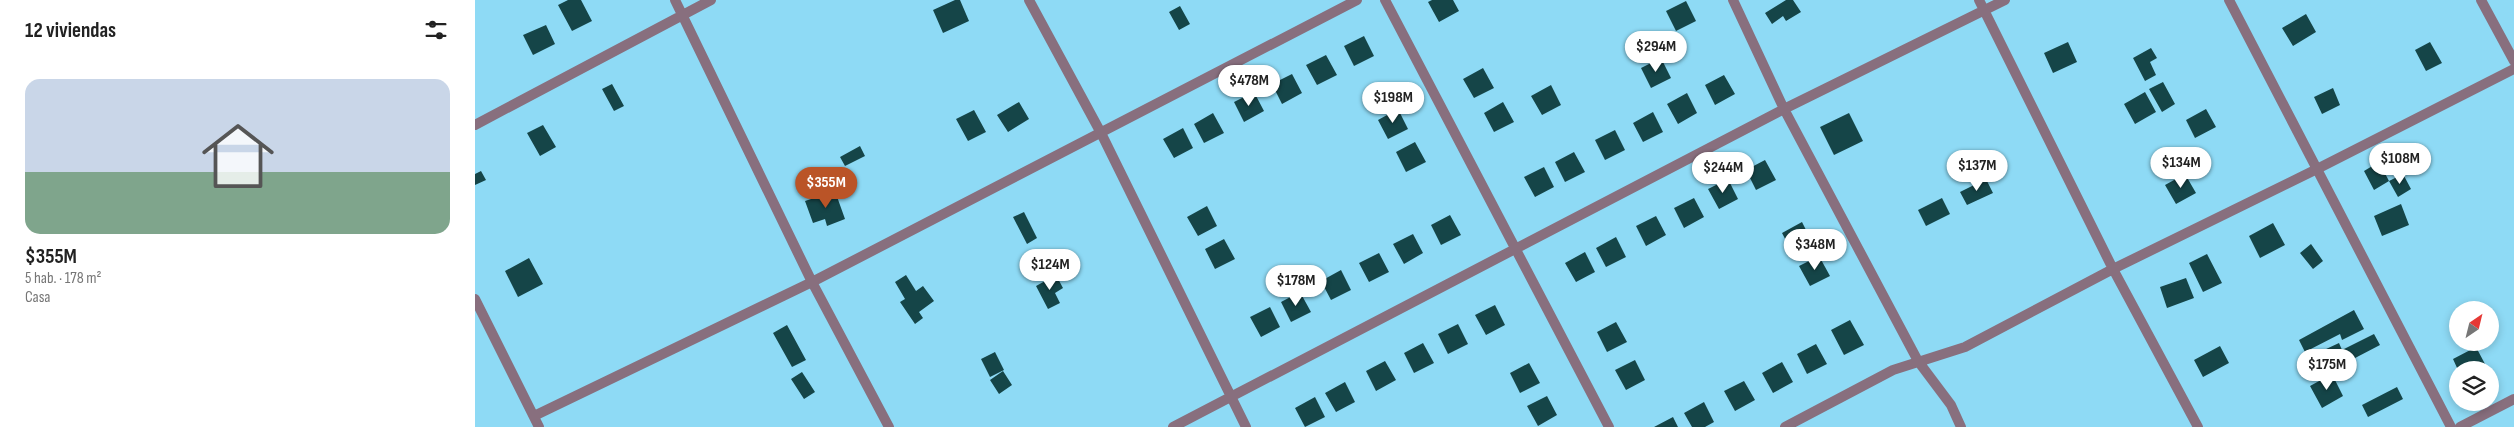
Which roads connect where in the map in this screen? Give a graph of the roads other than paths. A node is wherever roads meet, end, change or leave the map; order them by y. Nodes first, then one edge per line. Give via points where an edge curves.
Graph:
1 (675, 0) edge
2 (711, 0) edge
3 (1029, 0) edge
4 (1357, 0) edge
5 (1385, 0) edge
6 (1733, 0) edge
7 (1979, 0) edge
8 (2005, 0) edge
9 (2229, 0) edge
10 (2481, 0) edge
11 (1985, 10) junction
12 (682, 14) junction
13 (2514, 61) edge
14 (2514, 69) edge
15 (1784, 109) junction
16 (475, 125) edge
17 (1101, 133) junction
18 (2317, 169) junction
19 (1517, 250) junction
20 (2113, 269) junction
21 (812, 282) junction
22 (475, 299) edge
23 (1918, 361) junction
24 (1230, 398) junction
25 (2514, 399) edge
26 (534, 416) junction
27 (539, 427) edge
28 (889, 427) edge
29 (1173, 427) edge
30 (1246, 427) edge
31 (1609, 427) edge
32 (1785, 427) edge
33 (1961, 427) edge
34 (2198, 427) edge
35 (2451, 427) edge
36 (2459, 427) edge

1 - 12 street
2 - 12 street
3 - 17 street
4 - 17 street
5 - 19 street
6 - 15 street
7 - 11 street
8 - 11 street
9 - 18 street
10 - 13 street
11 - 15 street
11 - 20 street
12 - 16 street
12 - 21 street
14 - 18 street
15 - 19 street
15 - 23 street
17 - 21 street
17 - 24 street
18 - 20 street
18 - 35 street
19 - 24 street
19 - 31 street
20 - 23 street via 1965,347
20 - 34 street
21 - 26 street
21 - 28 street
22 - 26 street
23 - 32 street via 1893,370
23 - 33 street via 1951,405
24 - 29 street
24 - 30 street
25 - 36 street
26 - 27 street

